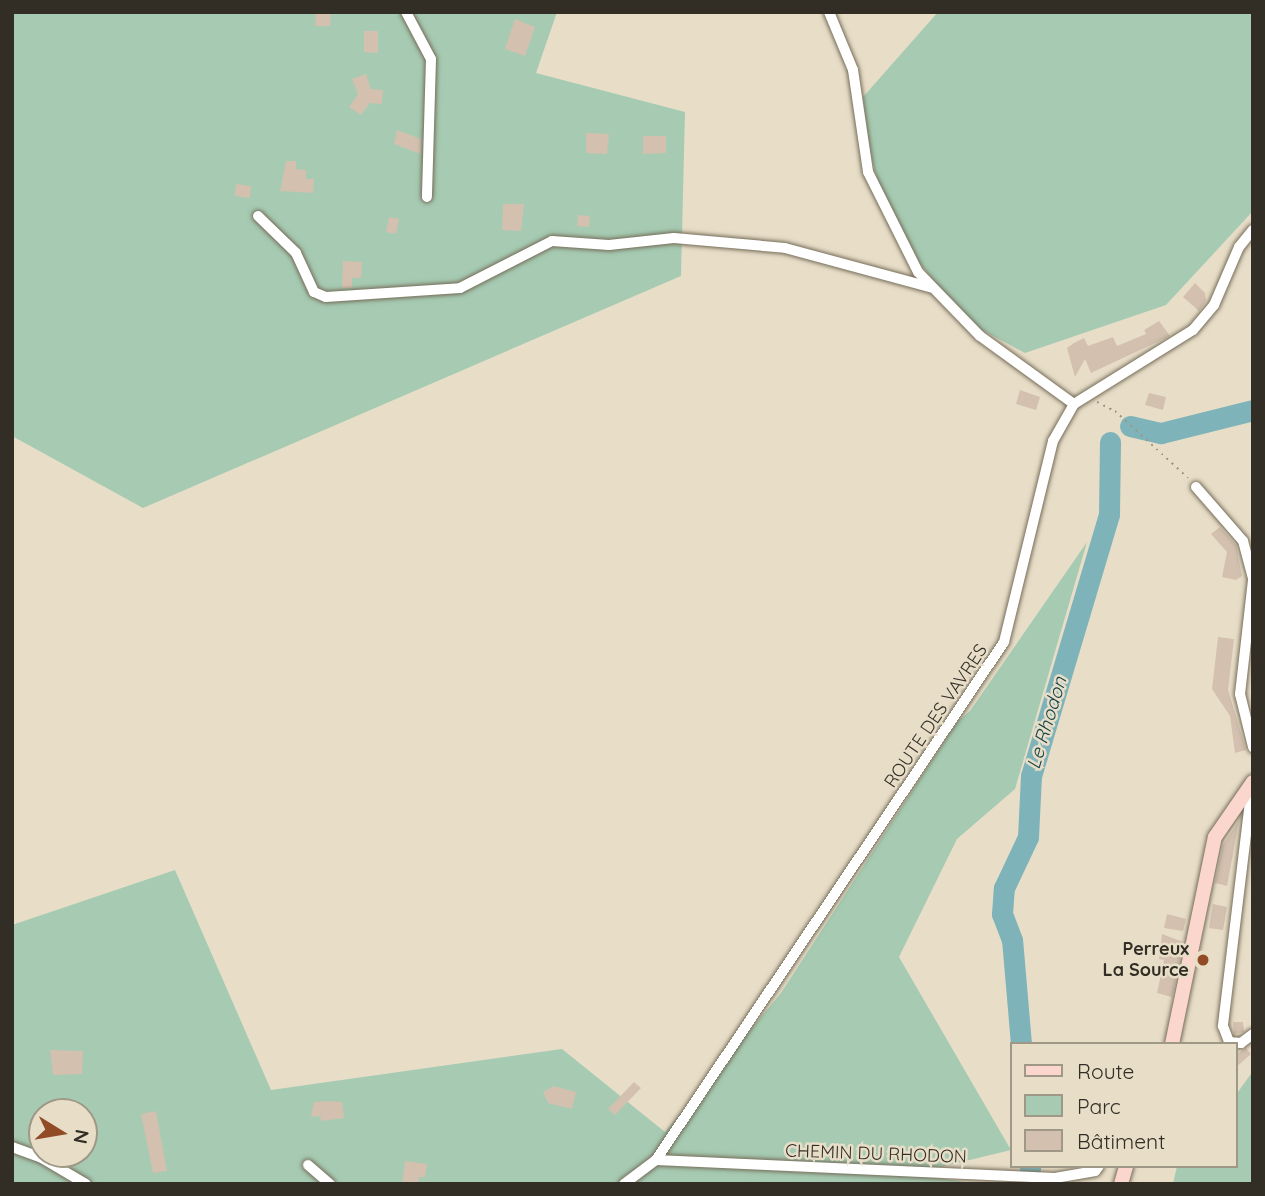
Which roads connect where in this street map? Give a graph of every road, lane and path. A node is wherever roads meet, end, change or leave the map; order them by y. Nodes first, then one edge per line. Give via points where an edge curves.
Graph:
1 (406, 12) edge
2 (828, 12) edge
3 (427, 197) dead end
4 (258, 216) dead end
5 (1253, 230) edge
6 (933, 288) junction
7 (1086, 396) junction
8 (1074, 404) junction
9 (1196, 487) joint
10 (1253, 580) edge
11 (1253, 747) edge
12 (1253, 781) edge
13 (1253, 1034) edge
14 (1172, 1042) edge
15 (1228, 1042) edge
16 (1237, 1043) edge
17 (12, 1147) edge
18 (656, 1160) junction
19 (308, 1165) dead end
20 (1097, 1169) edge
21 (86, 1184) edge
22 (330, 1184) edge
23 (624, 1184) edge

1 - 3 street via 431,59
2 - 6 street via 853,70 868,172 918,272
4 - 6 street via 296,253 314,292 326,297 460,288 552,241 609,245 674,237 785,248
5 - 7 street, ROUTE DES VAVRES via 1239,247 1214,305 1193,330
6 - 8 street via 980,336
7 - 8 street, ROUTE DES VAVRES
7 - 9 path via 1115,411
8 - 18 street, ROUTE DES VAVRES via 1054,441 1004,642
9 - 10 street via 1243,541
10 - 11 street via 1240,694
12 - 14 main road via 1215,837
12 - 15 street via 1223,1026
13 - 16 street
17 - 21 street via 40,1157
18 - 20 street, CHEMIN DU RHODON via 1055,1178
18 - 23 street, ROUTE DES VAVRES
19 - 22 street

